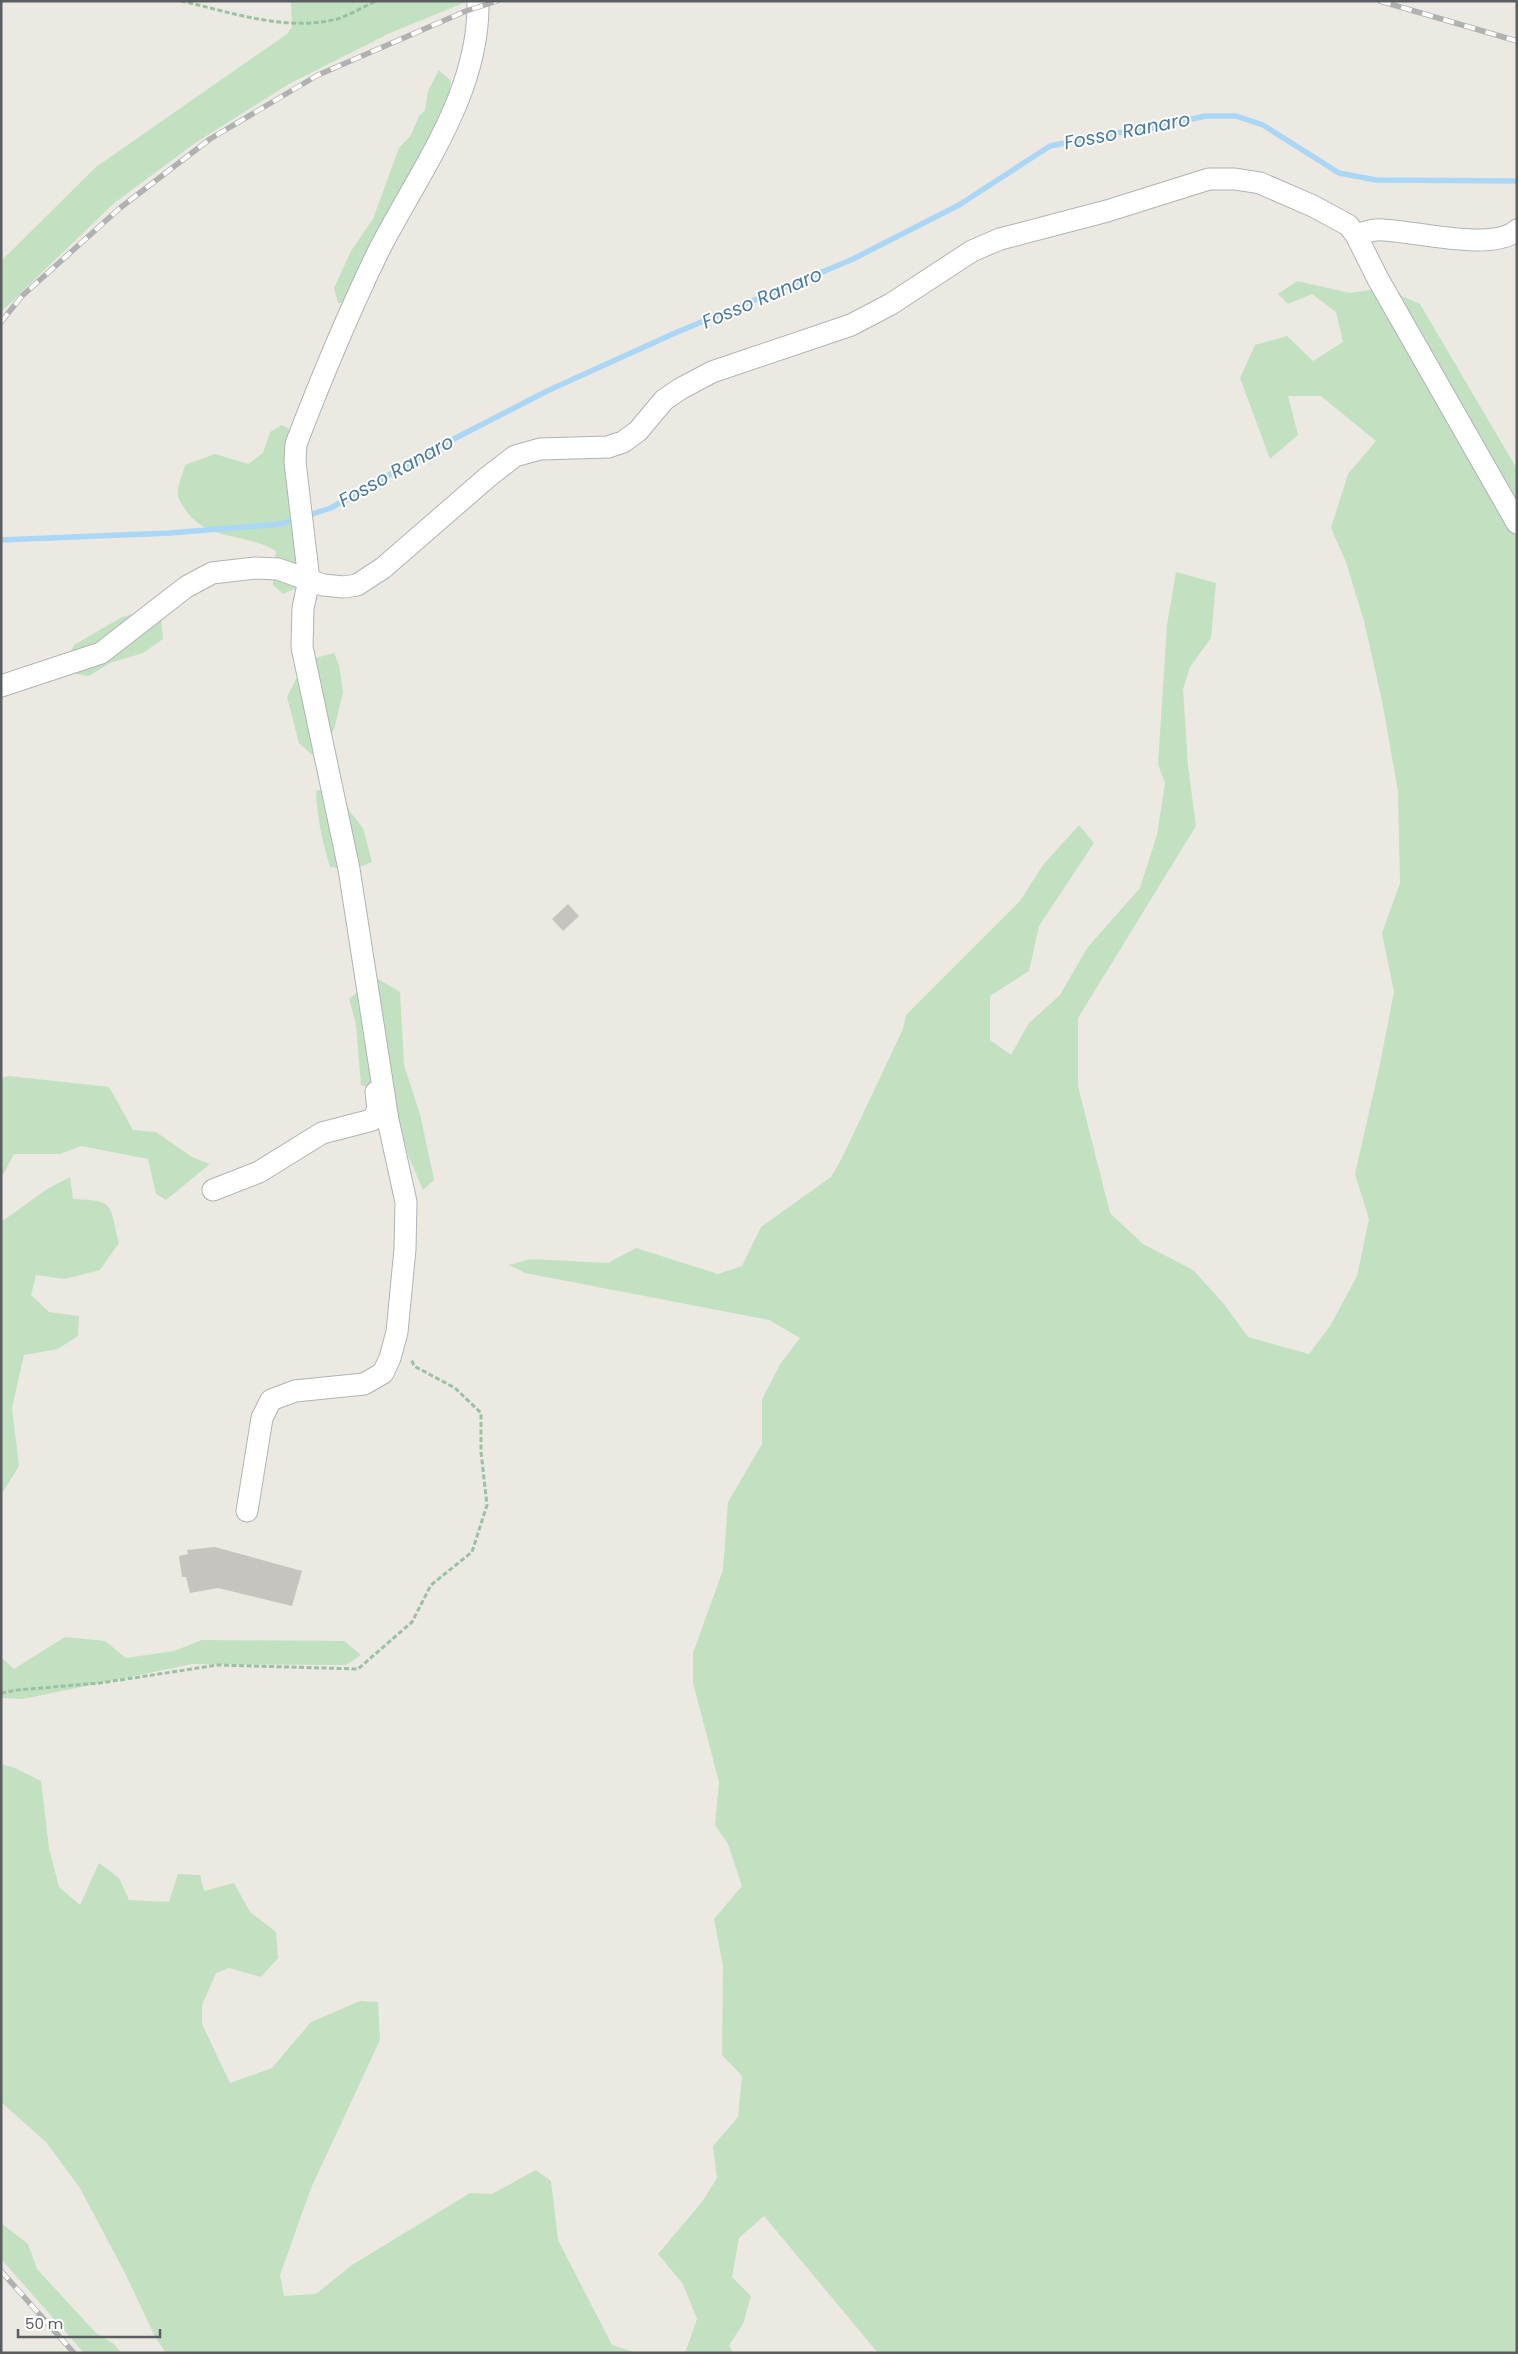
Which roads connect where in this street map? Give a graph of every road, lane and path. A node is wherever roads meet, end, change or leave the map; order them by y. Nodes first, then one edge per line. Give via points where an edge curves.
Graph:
1 (181, 1) edge
2 (376, 1) edge
3 (478, 1) edge
4 (1517, 230) edge
5 (1356, 235) junction
6 (1517, 522) edge
7 (309, 580) junction
8 (1, 686) edge
9 (378, 1056) junction
10 (213, 1190) dead end
11 (409, 1350) dead end
12 (247, 1511) dead end
13 (1, 1694) edge

1 - 2 path via 278,23 306,24 338,18
3 - 7 street via 476,42 446,127 373,262 296,444 295,462
4 - 5 street via 1504,237 1470,240 1382,230
5 - 6 street
5 - 7 street via 1348,226 1313,206 1260,183 1235,179 1201,182 1000,239 972,251 891,304 850,325 712,372 664,400 638,431 623,442 608,447 540,449 515,456 383,568 358,585 323,585
7 - 8 street via 278,569 212,573 186,587 100,653
7 - 9 street via 303,608 302,647 349,869
9 - 10 street via 373,1064 378,1109 372,1120 322,1133 258,1172
9 - 12 street via 406,1202 402,1288 397,1332 390,1358 383,1373 364,1384 295,1391 271,1400 262,1418
11 - 13 path via 414,1366 455,1388 482,1413 481,1452 487,1505 472,1552 431,1585 412,1622 358,1669 218,1665

